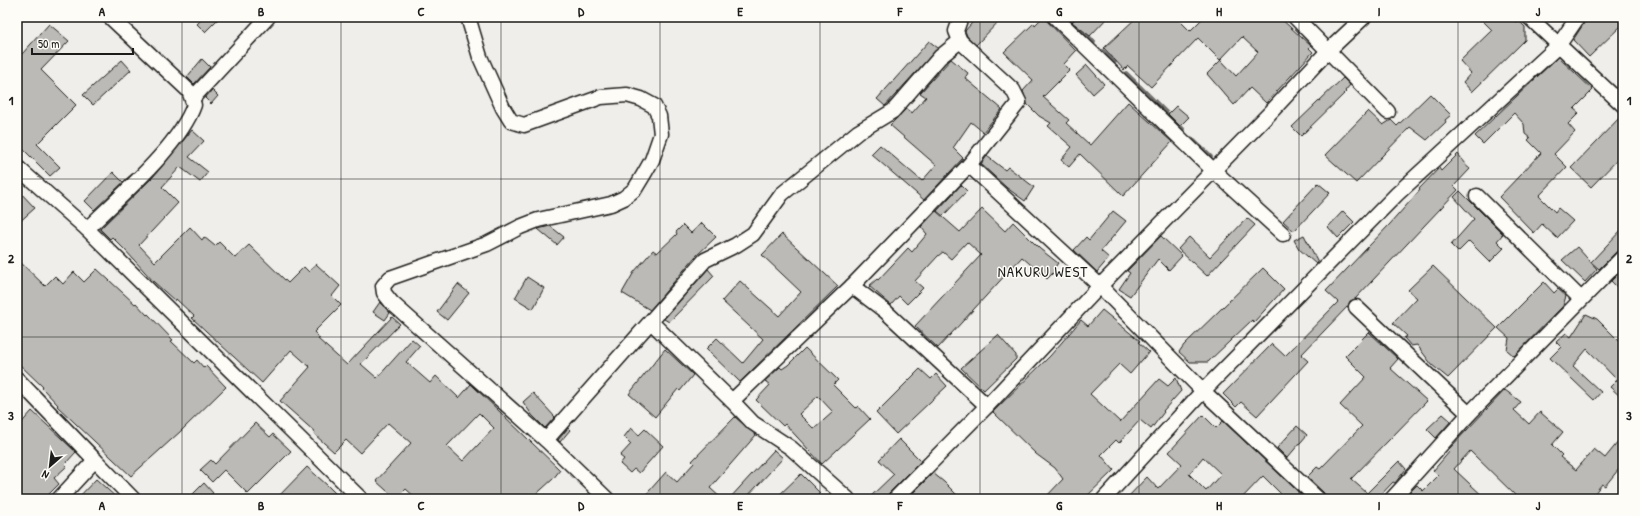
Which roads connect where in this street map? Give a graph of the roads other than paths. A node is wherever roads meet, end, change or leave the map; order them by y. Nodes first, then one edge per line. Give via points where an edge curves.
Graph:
1 (110, 17) edge
2 (268, 17) edge
3 (468, 17) edge
4 (961, 17) edge
5 (1055, 17) edge
6 (1295, 17) edge
7 (1364, 17) edge
8 (1529, 17) edge
9 (1578, 17) edge
10 (960, 41) junction
11 (1558, 46) junction
12 (1329, 50) junction
13 (192, 99) junction
14 (1623, 105) edge
15 (1388, 112) dead end
16 (969, 165) junction
17 (17, 167) edge
18 (1213, 170) junction
19 (1477, 196) dead end
20 (87, 229) junction
21 (1283, 234) dead end
22 (1623, 257) edge
23 (852, 286) junction
24 (1100, 286) junction
25 (1581, 299) junction
26 (1356, 307) dead end
27 (651, 322) junction
28 (17, 379) edge
29 (1204, 391) junction
30 (732, 401) junction
31 (988, 406) junction
32 (1469, 414) junction
33 (546, 440) junction
34 (96, 460) junction
35 (1111, 497) edge
36 (59, 499) edge
37 (133, 499) edge
38 (362, 499) edge
39 (607, 499) edge
40 (848, 499) edge
41 (895, 499) edge
42 (1318, 499) edge
43 (1392, 499) edge

1 - 13 street via 189,91
2 - 13 street
3 - 33 street via 480,57 511,121 524,125 601,97 622,94 654,106 659,116 661,134 652,160 635,189 624,198 611,204 538,220 487,244 390,278 383,286 384,293 392,303
4 - 10 street via 956,31
5 - 18 street
6 - 12 street
7 - 12 street
8 - 11 street
9 - 11 street
10 - 16 street via 1013,90 1019,102
10 - 27 street via 940,57 893,111 858,132 782,194 753,234 705,260
11 - 14 street
11 - 29 street via 1397,194
12 - 15 street
12 - 18 street
13 - 20 street via 192,112 176,138
16 - 23 street
16 - 24 street
17 - 20 street
18 - 21 street
18 - 24 street
19 - 25 street
20 - 38 street
22 - 25 street
23 - 30 street
23 - 31 street via 885,310
24 - 29 street
24 - 31 street
25 - 32 street
26 - 32 street
27 - 30 street
27 - 33 street
28 - 34 street
29 - 35 street
29 - 42 street
30 - 40 street via 754,423 791,448
31 - 41 street
32 - 43 street
33 - 39 street
34 - 36 street
34 - 37 street

